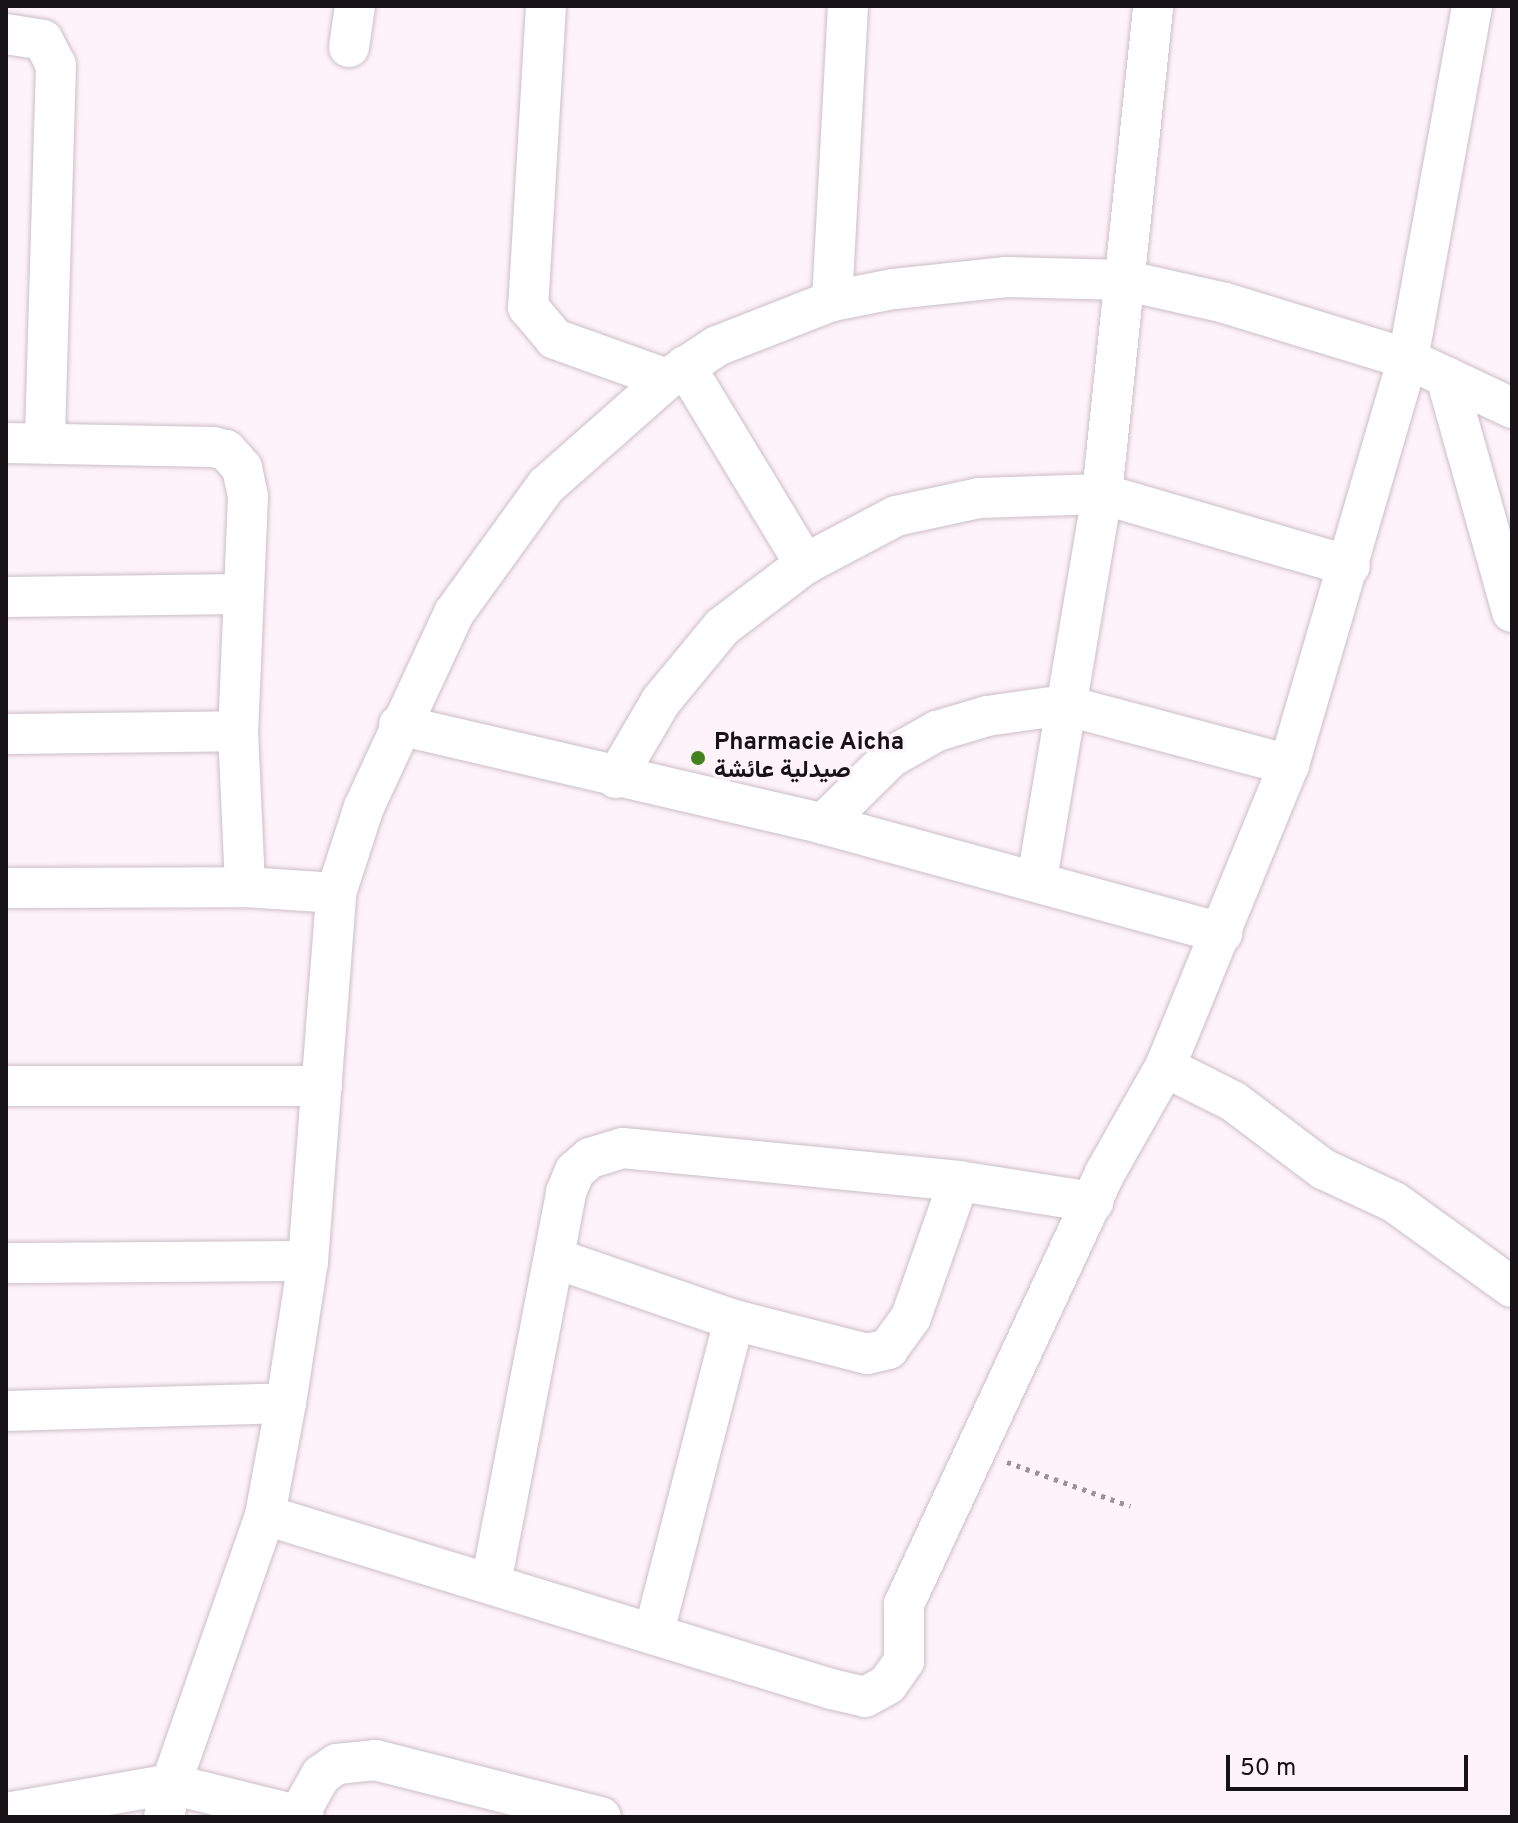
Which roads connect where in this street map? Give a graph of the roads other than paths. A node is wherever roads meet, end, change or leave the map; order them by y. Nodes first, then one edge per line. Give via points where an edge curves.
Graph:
1 (355, 6) edge
2 (546, 6) edge
3 (848, 6) edge
4 (1153, 6) edge
5 (1472, 6) edge
6 (6, 34) edge
7 (349, 47) dead end
8 (1123, 280) junction
9 (832, 301) junction
10 (1408, 359) junction
11 (676, 372) junction
12 (1446, 377) junction
13 (1512, 408) edge
14 (6, 443) edge
15 (45, 443) junction
16 (1102, 494) junction
17 (805, 564) junction
18 (1350, 566) junction
19 (242, 594) junction
20 (6, 597) edge
21 (1512, 612) edge
22 (1064, 705) junction
23 (399, 725) junction
24 (238, 731) junction
25 (6, 734) edge
26 (1289, 765) junction
27 (616, 778) junction
28 (823, 824) junction
29 (1037, 879) junction
30 (245, 887) junction
31 (6, 888) edge
32 (336, 893) junction
33 (1222, 933) junction
34 (1165, 1067) junction
35 (6, 1086) edge
36 (322, 1086) junction
37 (959, 1181) junction
38 (1093, 1202) junction
39 (557, 1259) junction
40 (308, 1261) junction
41 (6, 1263) edge
42 (1512, 1287) edge
43 (734, 1320) junction
44 (286, 1403) junction
45 (6, 1411) edge
46 (265, 1515) junction
47 (491, 1583) junction
48 (654, 1632) junction
49 (168, 1800) edge
50 (6, 1813) edge
51 (302, 1816) edge
52 (601, 1817) edge

1 - 7 street
2 - 11 street via 528,307 555,339
3 - 9 street
4 - 8 street
5 - 10 street
6 - 15 street via 43,40 56,65
8 - 9 street via 1006,277
8 - 10 street via 1225,303
8 - 16 street
9 - 11 street via 717,346
10 - 12 street
10 - 18 street
11 - 17 street
11 - 23 street via 546,486 500,544 454,613
12 - 13 street
12 - 21 street
14 - 15 street
15 - 19 street via 226,450 242,468 248,496
16 - 17 street via 979,498 896,516
16 - 18 street
16 - 22 street
17 - 27 street via 722,627 661,701
18 - 26 street
19 - 20 street
19 - 24 street
22 - 26 street
22 - 28 street via 987,716 937,731 891,757
22 - 29 street
23 - 27 street
23 - 32 street
24 - 25 street
24 - 30 street
26 - 33 street
27 - 28 street
28 - 29 street
29 - 33 street
30 - 31 street
30 - 32 street
32 - 36 street
33 - 34 street
34 - 38 street
34 - 42 street via 1233,1101 1323,1169 1394,1202
35 - 36 street
36 - 40 street
37 - 38 street
37 - 39 street via 623,1148 605,1151 575,1171 566,1192
37 - 43 street via 911,1317 888,1349 867,1354
38 - 48 street via 904,1604 904,1661 876,1694 865,1697 831,1689
39 - 43 street
39 - 47 street
40 - 41 street
40 - 44 street
43 - 48 street
44 - 45 street
44 - 46 street
46 - 47 street
46 - 49 street
47 - 48 street
49 - 50 street
49 - 51 street
51 - 52 street via 321,1775 337,1764 375,1760

